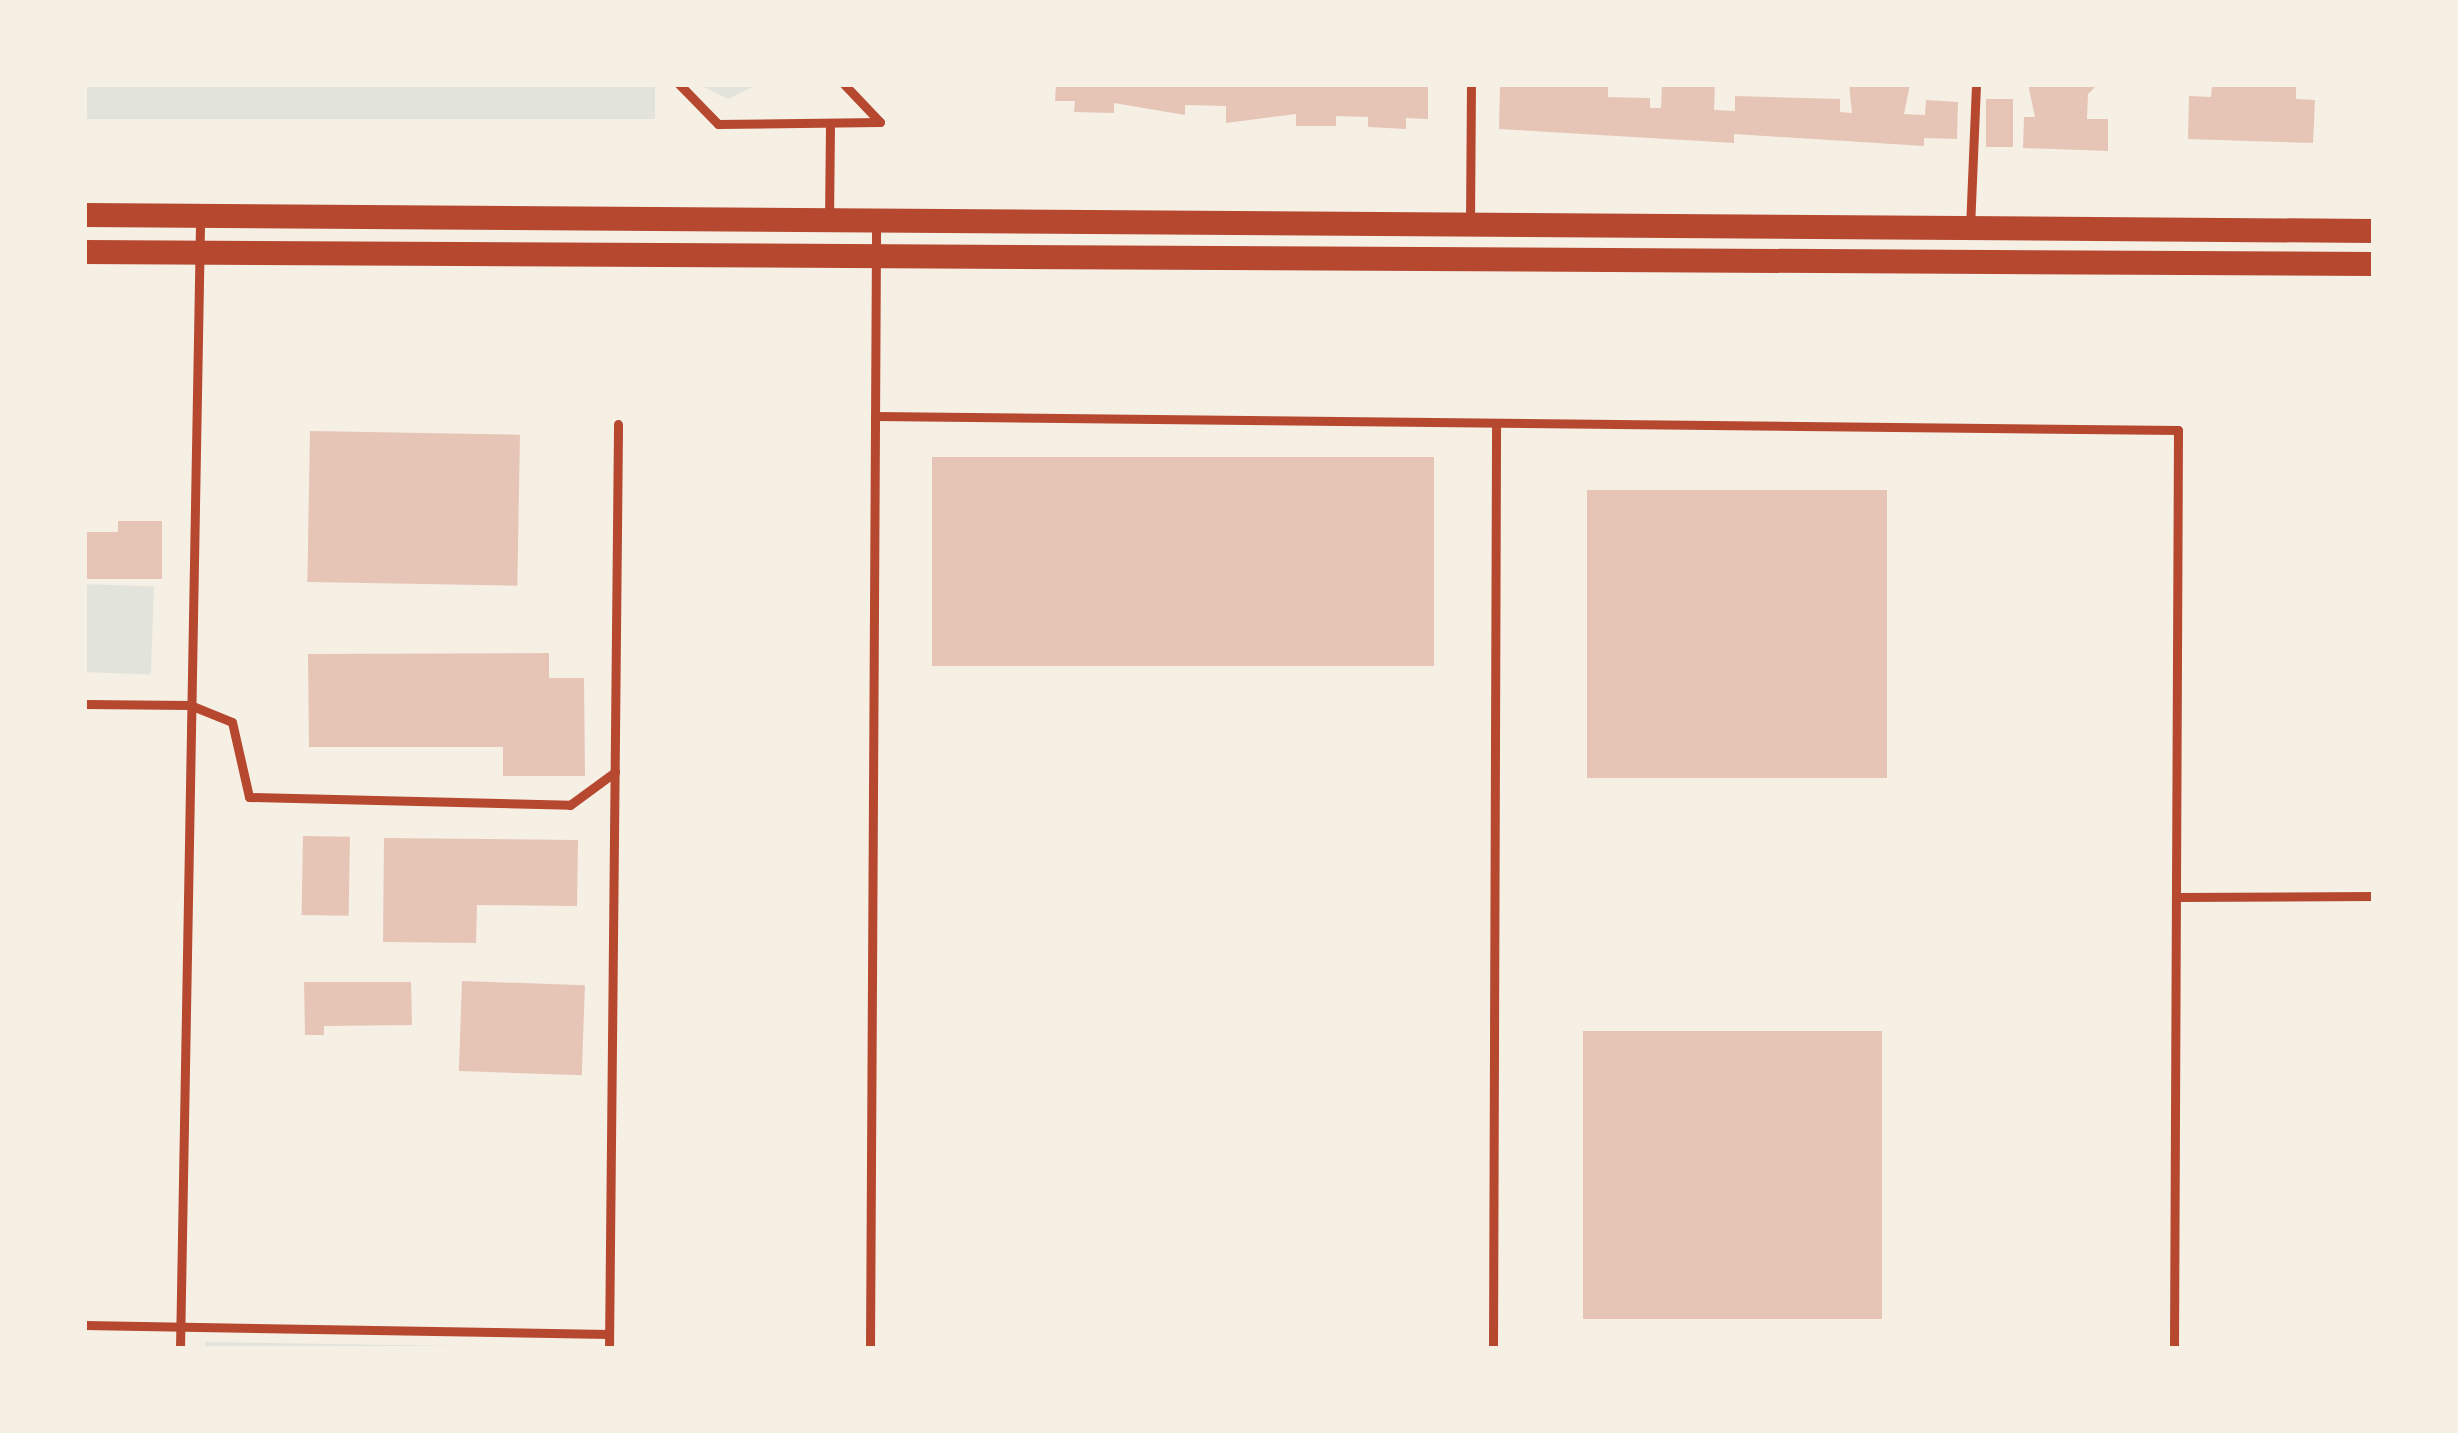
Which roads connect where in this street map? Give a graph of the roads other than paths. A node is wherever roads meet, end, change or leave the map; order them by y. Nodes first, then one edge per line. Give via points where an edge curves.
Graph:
1 (679, 84) edge
2 (844, 84) edge
3 (1471, 84) edge
4 (1976, 84) edge
5 (830, 123) junction
6 (84, 215) edge
7 (200, 216) junction
8 (829, 223) junction
9 (876, 223) junction
10 (1469, 229) junction
11 (1970, 230) junction
12 (2374, 231) edge
13 (84, 252) edge
14 (199, 253) junction
15 (876, 256) junction
16 (2374, 265) edge
17 (875, 416) junction
18 (1496, 423) junction
19 (618, 424) dead end
20 (84, 704) edge
21 (190, 705) junction
22 (615, 772) junction
23 (2374, 896) edge
24 (2176, 897) junction
25 (84, 1325) edge
26 (180, 1327) junction
27 (609, 1334) junction
28 (180, 1349) edge
29 (609, 1349) edge
30 (870, 1349) edge
31 (1493, 1349) edge
32 (2174, 1349) edge

1 - 5 lane via 718,124
2 - 5 lane via 880,122
3 - 10 lane
4 - 11 lane
5 - 8 lane
6 - 7 main road
7 - 8 main road
7 - 14 lane
8 - 9 main road
9 - 10 main road
9 - 15 lane
10 - 11 main road
11 - 12 main road
13 - 14 main road
14 - 15 main road
14 - 21 lane
15 - 16 main road
15 - 17 lane
17 - 18 lane
17 - 30 lane
18 - 24 lane via 2178,430
18 - 31 lane
19 - 22 lane
20 - 21 lane
21 - 22 lane via 232,722 249,797 570,805
21 - 26 lane
22 - 27 lane
23 - 24 lane
24 - 32 lane
25 - 26 lane
26 - 27 lane
26 - 28 lane
27 - 29 lane

